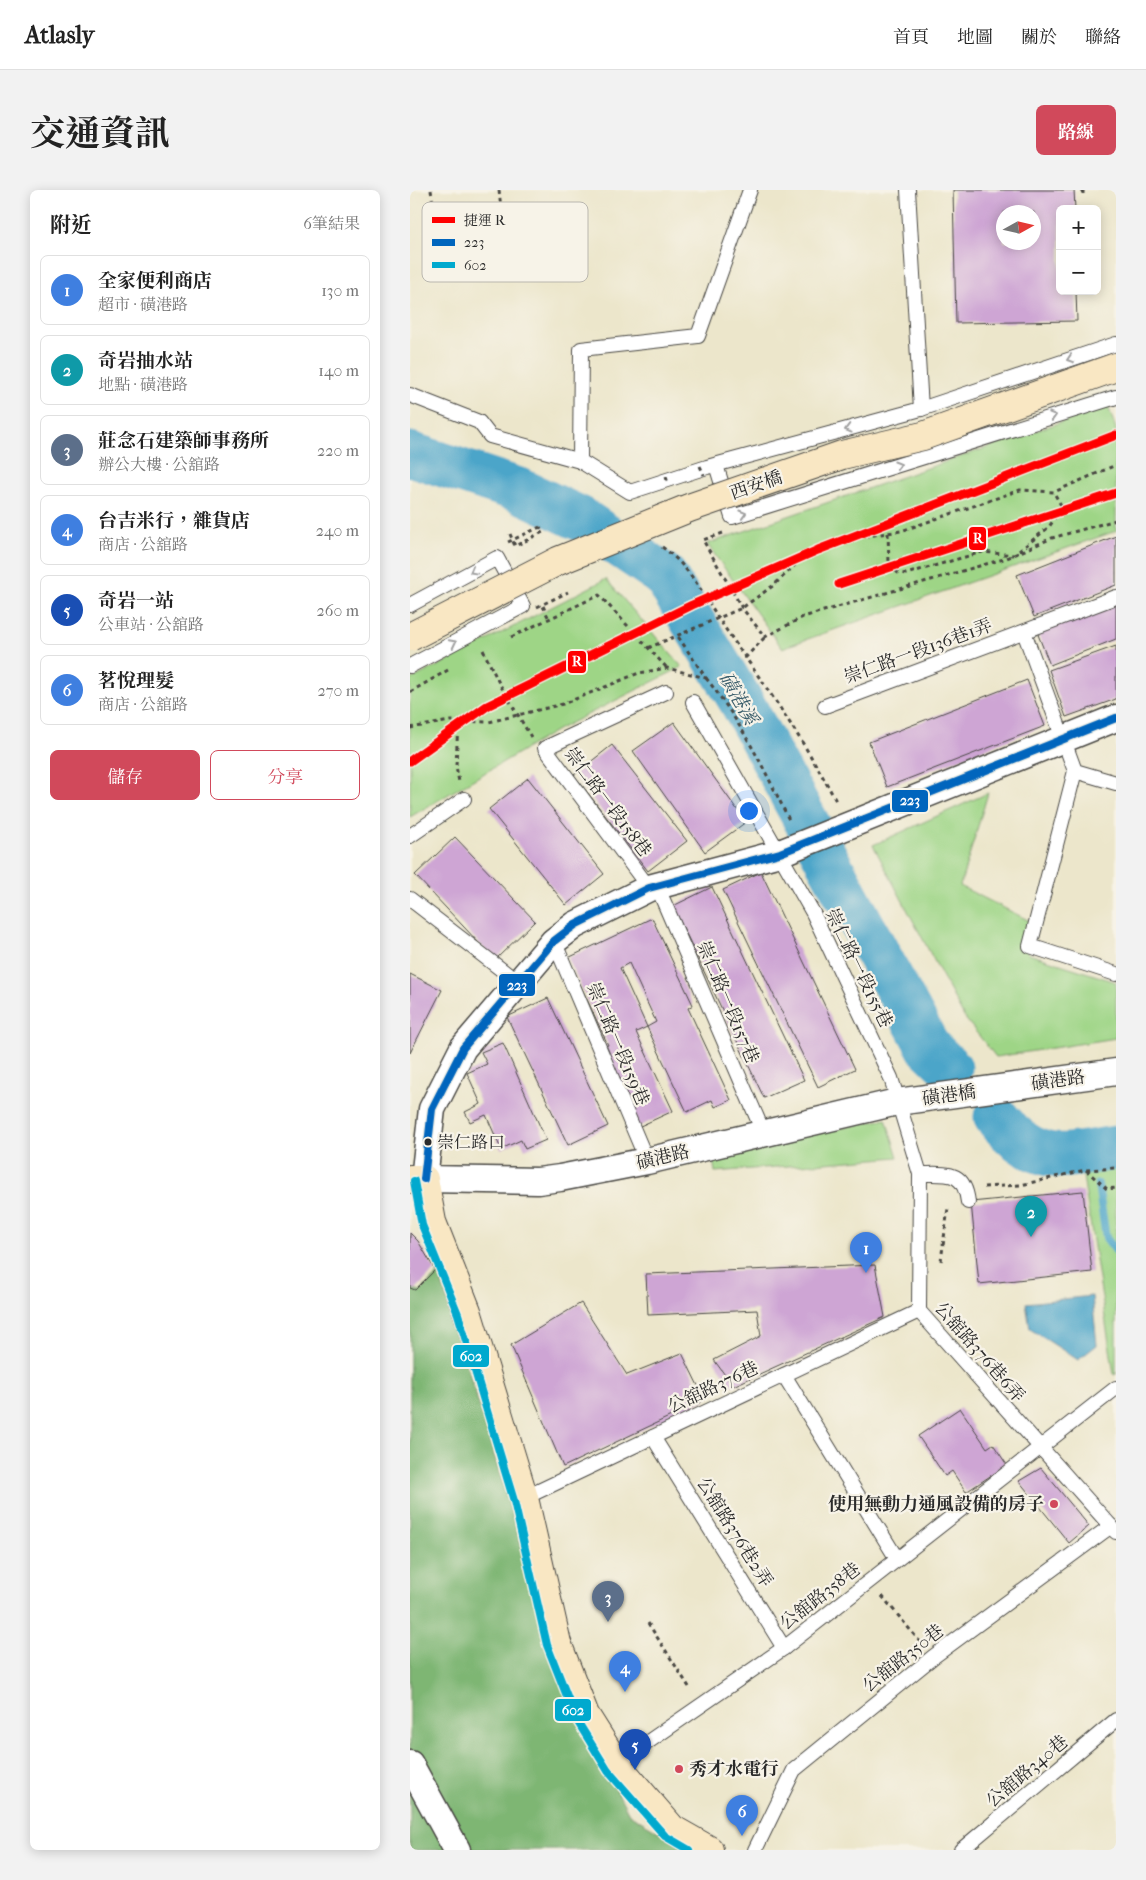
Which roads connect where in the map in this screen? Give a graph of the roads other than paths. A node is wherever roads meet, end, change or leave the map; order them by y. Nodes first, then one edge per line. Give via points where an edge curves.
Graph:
1 (750, 190) edge
2 (908, 190) edge
3 (1116, 344) edge
4 (1116, 366) edge
5 (410, 395) edge
6 (1116, 397) edge
7 (921, 409) junction
8 (580, 460) junction
9 (716, 465) junction
10 (1116, 597) edge
11 (410, 605) edge
12 (1024, 632) junction
13 (410, 637) edge
14 (410, 666) edge
15 (666, 692) dead end
16 (693, 702) dead end
17 (824, 706) dead end
18 (1116, 718) edge
19 (1064, 739) junction
20 (1076, 771) junction
21 (1116, 783) edge
22 (464, 799) road end
23 (410, 836) edge
24 (791, 848) junction
25 (653, 887) junction
26 (410, 899) edge
27 (554, 941) junction
28 (1111, 973) edge
29 (520, 984) junction
30 (1116, 1072) edge
31 (1000, 1088) joint
32 (898, 1102) junction
33 (764, 1134) junction
34 (647, 1161) junction
35 (920, 1174) junction
36 (417, 1179) edge
37 (968, 1202) dead end
38 (919, 1311) junction
39 (784, 1375) junction
40 (1116, 1388) edge
41 (653, 1437) junction
42 (1040, 1448) junction
43 (524, 1498) junction
44 (1113, 1529) edge
45 (897, 1559) junction
46 (784, 1648) junction
47 (1116, 1720) edge
48 (410, 1764) edge
49 (616, 1764) junction
50 (457, 1850) edge
51 (709, 1850) edge
52 (755, 1850) edge
53 (961, 1850) edge

1 - 8 lane via 698,336 581,349
2 - 7 lane
3 -> 7 lane
4 - 13 street, 西安橋, bridge via 923,436 842,455 688,508 558,561
5 - 8 lane via 479,422 490,436
9 -> 6 lane via 732,517
7 -> 9 lane
8 - 9 lane via 630,492
10 - 12 lane, 崇仁路一段136巷1弄
14 -> 11 lane via 523,606 497,558
12 - 17 lane, 崇仁路一段136巷1弄
12 - 19 lane
15 - 25 lane, 崇仁路一段158巷 via 545,748
16 - 24 lane, 崇仁路一段155巷
18 - 19 street
19 - 20 lane
19 - 24 street
20 - 21 lane
20 - 28 lane via 1030,946
22 - 23 lane
24 - 25 street
24 - 32 lane, 崇仁路一段155巷 via 813,913 891,1078
25 - 27 street via 575,925
25 - 33 lane, 崇仁路一段157巷
26 - 29 lane
27 - 29 street
27 - 34 lane, 崇仁路一段159巷
29 - 36 street via 463,1048 432,1109
30 - 31 street, 磺港路
31 - 32 street, 磺港橋
32 - 33 street, 磺港路
32 - 35 lane, 公舘路376巷6弄
33 - 34 street, 磺港路
34 - 36 street, 磺港路 via 538,1181
35 - 37 lane via 955,1176 964,1185
35 - 38 lane, 公舘路376巷6弄
36 - 43 street via 467,1311
38 - 39 lane, 公舘路376巷
38 - 42 lane, 公舘路376巷6弄
39 - 41 lane, 公舘路376巷
39 - 45 lane
40 - 42 lane, 公舘路358巷
41 - 43 lane, 公舘路376巷
41 - 46 lane, 公舘路376巷2弄
42 - 44 lane, 公舘路376巷6弄
42 - 45 lane, 公舘路358巷
43 - 49 street via 557,1643 586,1715
44 - 52 lane, 公舘路350巷 via 933,1657 794,1770
45 - 46 lane, 公舘路358巷
46 - 49 lane, 公舘路358巷
47 - 53 lane, 公舘路340巷
48 - 50 street
49 - 51 street via 672,1829

